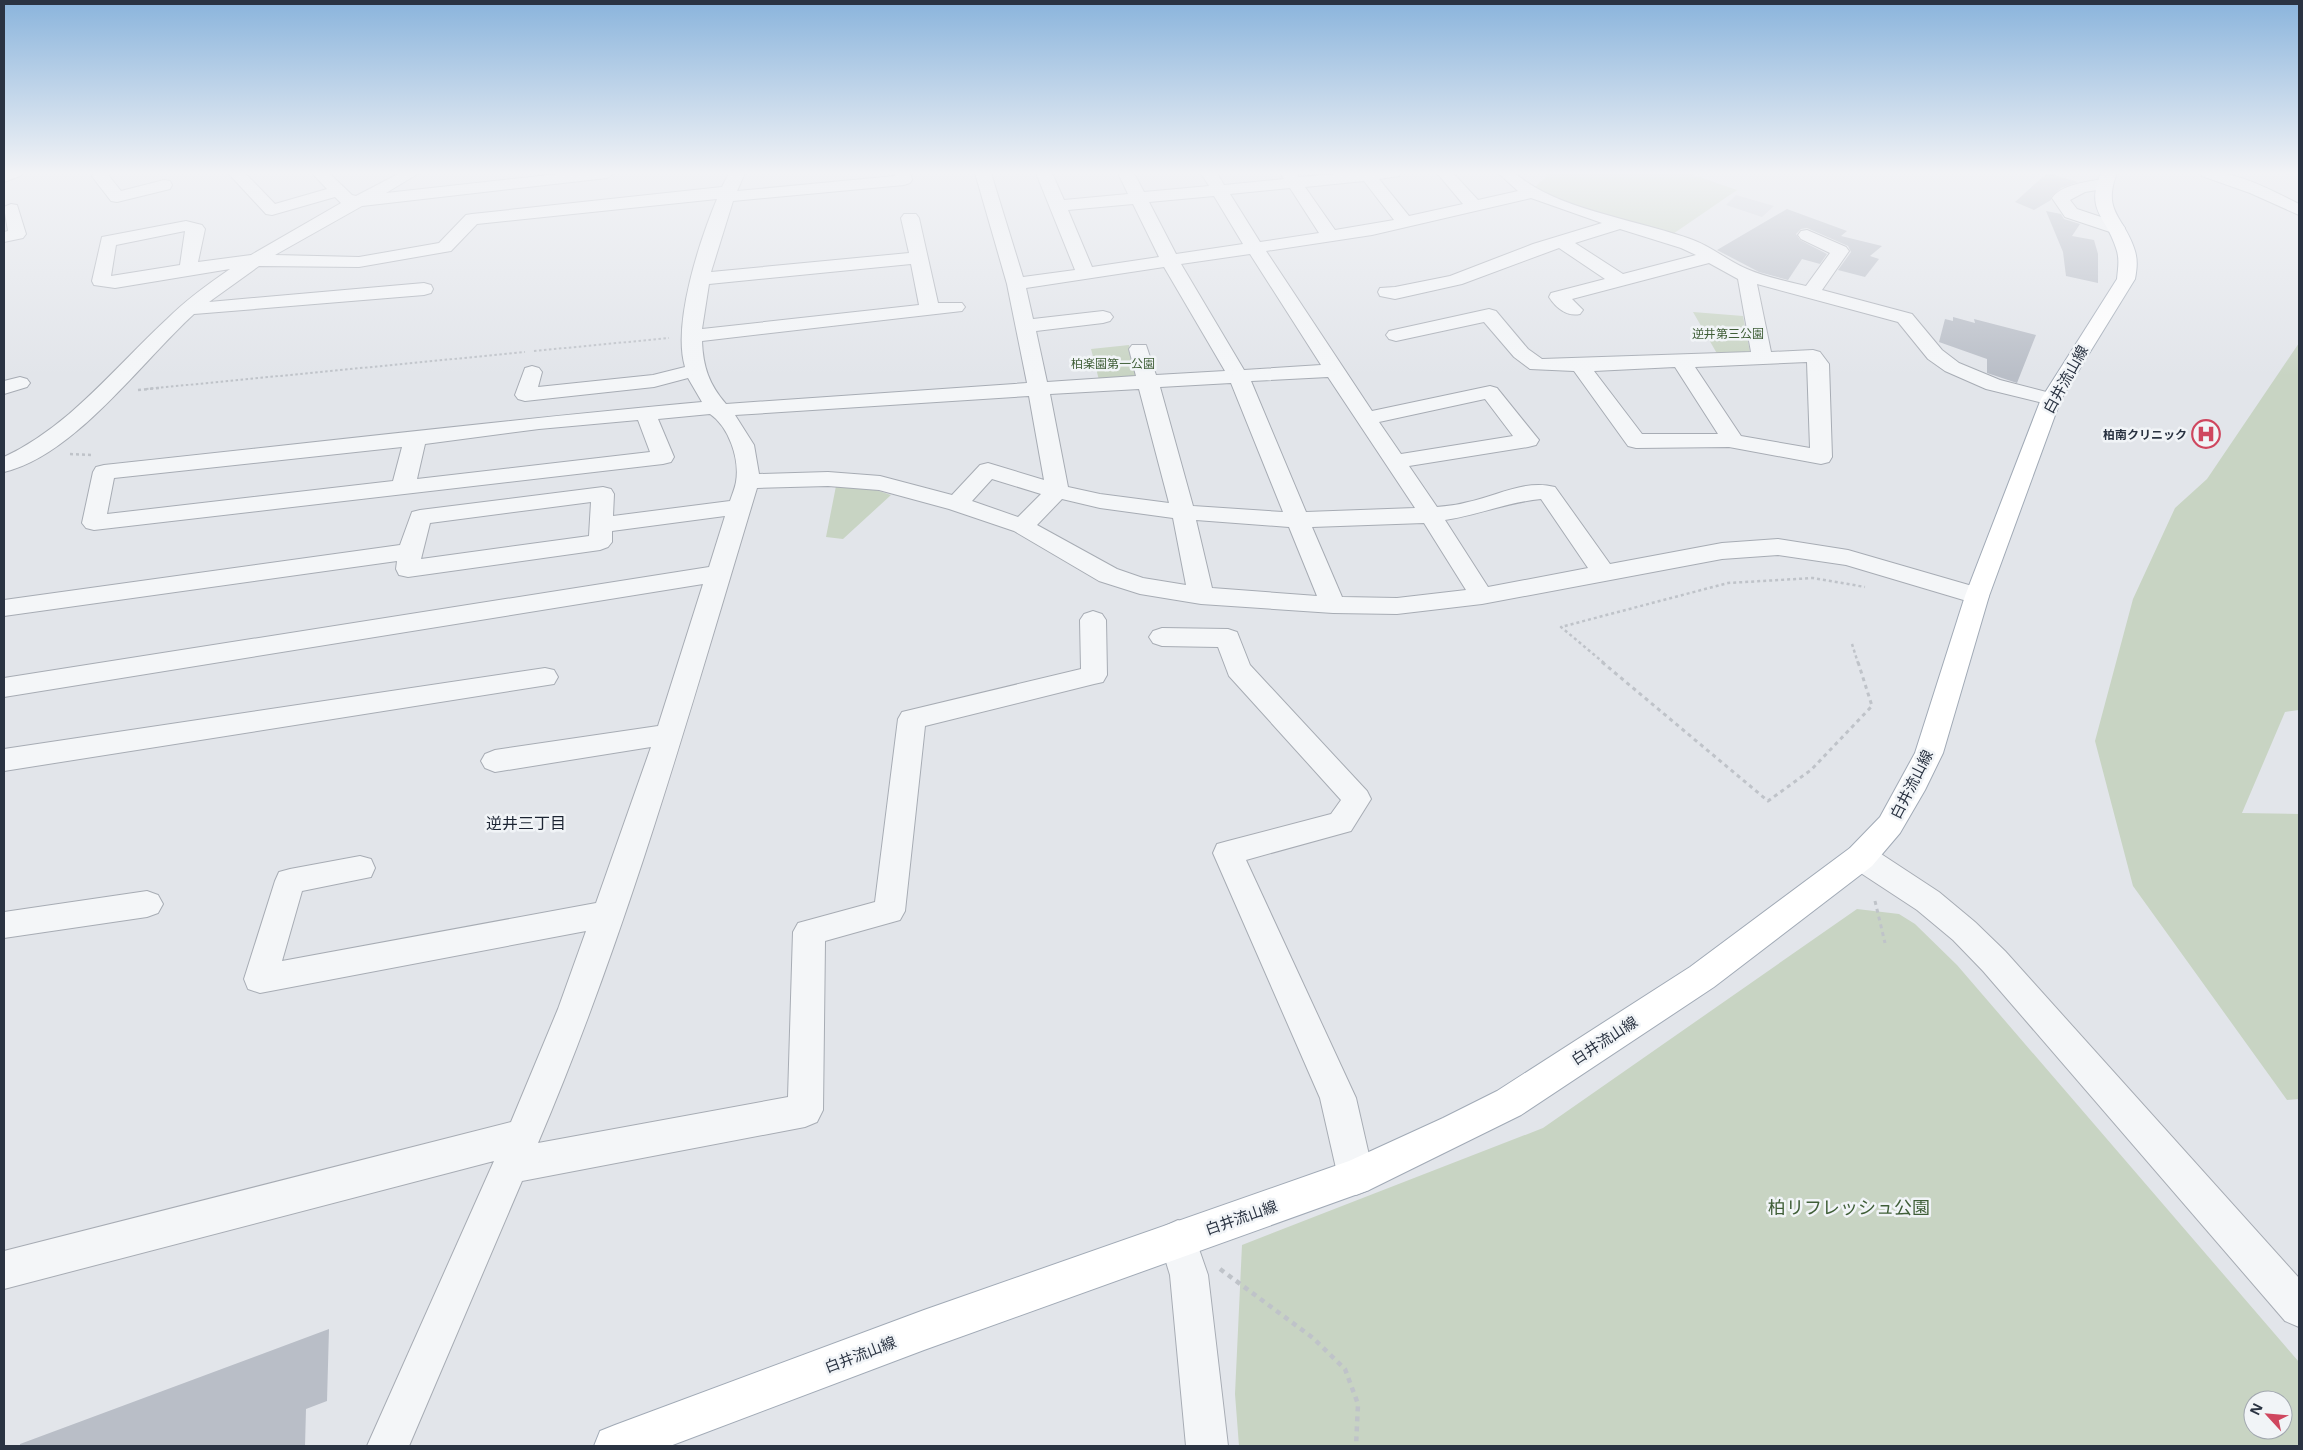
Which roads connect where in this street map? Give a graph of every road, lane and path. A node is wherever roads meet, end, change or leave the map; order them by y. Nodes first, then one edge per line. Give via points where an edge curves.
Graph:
1 (110, 241) edge
2 (194, 241) edge
3 (288, 241) edge
4 (451, 241) edge
5 (709, 241) edge
6 (915, 241) edge
7 (1003, 241) edge
8 (1072, 241) edge
9 (1160, 241) edge
10 (1249, 241) edge
11 (1307, 241) edge
12 (1559, 241) edge
13 (1562, 241) edge
14 (1676, 241) edge
15 (1819, 241) edge
16 (2123, 241) edge
17 (1254, 249) junction
18 (1711, 257) junction
19 (918, 258) junction
20 (254, 260) junction
21 (1170, 261) junction
22 (188, 269) junction
23 (1086, 274) junction
24 (1748, 276) junction
25 (699, 279) junction
26 (1620, 281) junction
27 (1016, 284) junction
28 (424, 289) dead end
29 (1387, 292) dead end
30 (1810, 293) junction
31 (955, 307) dead end
32 (189, 310) junction
33 (930, 310) junction
34 (1573, 310) dead end
35 (1103, 317) dead end
36 (1025, 326) junction
37 (1396, 335) dead end
38 (692, 336) junction
39 (1139, 349) dead end
40 (1762, 358) junction
41 (1682, 362) junction
42 (1580, 366) junction
43 (695, 370) junction
44 (1335, 370) junction
45 (532, 372) dead end
46 (1238, 376) junction
47 (1149, 382) junction
48 (1038, 388) junction
49 (103, 394) junction
50 (2051, 399) junction
51 (717, 409) junction
52 (646, 414) junction
53 (1367, 418) junction
54 (415, 439) junction
55 (1734, 441) junction
56 (1396, 461) junction
57 (4, 465) edge
58 (403, 488) junction
59 (1057, 491) junction
60 (744, 494) junction
61 (957, 504) junction
62 (1183, 512) junction
63 (1432, 515) junction
64 (1298, 520) junction
65 (601, 525) junction
66 (1022, 526) junction
67 (410, 551) junction
68 (717, 574) junction
69 (1605, 574) junction
70 (1871, 588) dead end
71 (1201, 596) junction
72 (1482, 596) junction
73 (1977, 596) junction
74 (1333, 605) junction
75 (4, 608) edge
76 (1093, 620) dead end
77 (1162, 637) dead end
78 (1852, 644) dead end
79 (545, 677) dead end
80 (4, 688) edge
81 (669, 734) junction
82 (4, 760) edge
83 (495, 761) dead end
84 (1861, 857) junction
85 (360, 868) dead end
86 (1875, 901) dead end
87 (147, 904) dead end
88 (608, 914) junction
89 (4, 926) edge
90 (1885, 943) dead end
91 (517, 1151) junction
92 (1356, 1177) junction
93 (1178, 1238) junction
94 (1215, 1266) dead end
95 (4, 1270) edge
96 (2299, 1307) edge
97 (388, 1446) edge
98 (615, 1446) edge
99 (1207, 1446) edge
100 (1356, 1446) edge

1 - 22 street via 101,281 115,282
2 - 22 street
3 - 20 street
4 - 20 street via 445,247 359,262
5 - 25 street
6 - 19 street
7 - 27 street
8 - 23 street
9 - 21 street
10 - 17 street
11 - 17 street
12 - 29 street via 1455,280
13 - 26 street
14 - 18 street
15 - 30 street via 1840,250
16 - 50 main road, 白井流山線 via 2130,267 2126,279
17 - 21 street
17 - 44 street
18 - 24 street
18 - 26 street
19 - 25 street
19 - 33 street
20 - 22 street
20 - 32 street
21 - 23 street
21 - 46 street
23 - 27 street
24 - 30 street
24 - 40 street via 1746,282
25 - 38 street
26 - 34 street via 1558,297
27 - 36 street
28 - 32 street
30 - 50 street via 1905,318 1939,358 1954,369
31 - 33 street
32 - 49 street
33 - 38 street
35 - 36 street
36 - 48 street
37 - 42 street via 1488,316 1536,365
38 - 43 street
38 - 49 path
39 - 47 street
40 - 41 street
40 - 55 street via 1812,356 1819,364 1821,456
41 - 42 street
41 - 55 street
42 - 55 street via 1636,441
43 - 45 street via 654,381 525,395
43 - 51 street
44 - 46 street
44 - 53 street
46 - 47 street
46 - 64 street
47 - 48 street
47 - 62 street
48 - 51 street
48 - 59 street
49 - 57 street via 50,441
50 - 73 main road, 白井流山線
51 - 52 street
51 - 60 street via 741,440 746,462
52 - 54 street via 539,423
52 - 58 street via 663,457
53 - 56 street
53 - 56 street via 1490,392 1528,440
54 - 58 street
54 - 58 street via 104,472 94,522
56 - 63 street
59 - 61 street via 988,470
59 - 62 street
59 - 66 street
60 - 61 street via 828,479 880,483
60 - 65 street
60 - 68 street
61 - 66 street
62 - 64 street
62 - 71 street
63 - 64 street
63 - 69 street via 1471,509 1517,494 1547,492
63 - 72 street
64 - 74 street
65 - 67 street via 600,542 408,569
65 - 67 street via 603,494 420,517
66 - 71 street via 1108,575 1140,586
67 - 75 street
68 - 80 street
68 - 81 street
69 - 72 street
69 - 73 street via 1722,551 1778,547 1848,558
70 - 78 path via 1813,578 1728,584 1561,627 1768,801 1811,770 1872,706
71 - 74 street
72 - 74 street via 1397,606
73 - 84 main road, 白井流山線 via 1929,753 1912,790 1890,825
76 - 91 street via 1094,674 912,719 890,911 809,932 805,1110
77 - 92 street via 1228,638 1238,669 1357,799 1341,823 1228,852 1338,1098
79 - 82 street
81 - 83 street
81 - 88 street
84 - 92 main road, 白井流山線 via 1702,977 1509,1103
84 - 96 street via 1928,901 1994,961
85 - 88 street via 290,881 260,979
86 - 90 path
87 - 89 street
88 - 91 street via 575,1010
91 - 95 street
91 - 97 street
92 - 93 main road, 白井流山線
93 - 98 main road, 白井流山線
93 - 99 street via 1190,1283
94 - 100 path via 1313,1338 1344,1369 1358,1404

